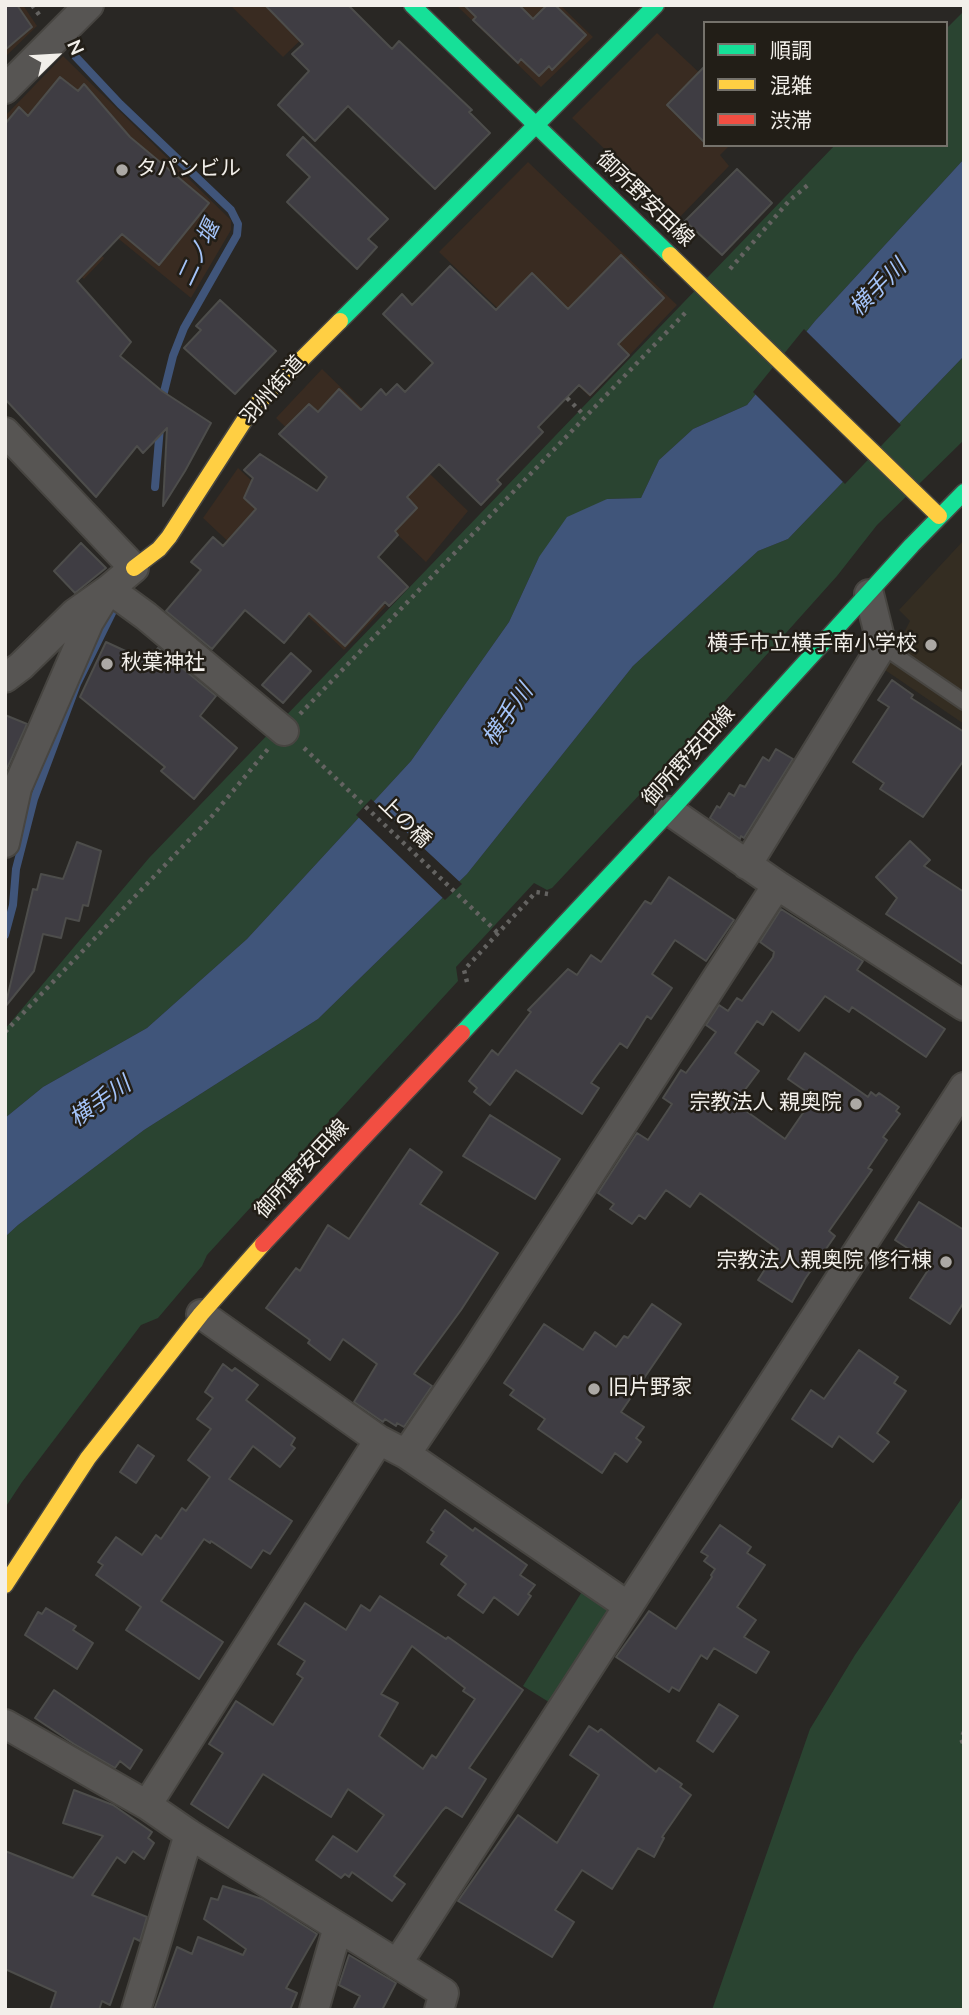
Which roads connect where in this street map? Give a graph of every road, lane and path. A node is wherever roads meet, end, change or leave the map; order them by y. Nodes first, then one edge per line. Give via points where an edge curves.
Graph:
1 (89, 5) edge
2 (412, 5) edge
3 (656, 5) edge
4 (5, 89) edge
5 (536, 125) junction
6 (810, 184) dead end
7 (725, 275) dead end
8 (690, 308) dead end
9 (567, 398) dead end
10 (585, 416) junction
11 (5, 432) edge
12 (964, 492) edge
13 (939, 516) junction
14 (134, 568) junction
15 (109, 589) junction
16 (869, 594) junction
17 (882, 646) junction
18 (5, 678) edge
19 (964, 702) edge
20 (291, 737) junction
21 (670, 811) junction
22 (5, 843) edge
23 (747, 865) junction
24 (777, 885) junction
25 (553, 895) dead end
26 (498, 933) junction
27 (468, 985) dead end
28 (964, 1006) edge
29 (5, 1032) edge
30 (959, 1103) edge
31 (201, 1314) junction
32 (379, 1440) junction
33 (406, 1454) junction
34 (5, 1585) edge
35 (628, 1606) junction
36 (5, 1724) edge
37 (964, 1732) edge
38 (964, 1745) edge
39 (147, 1805) junction
40 (189, 1834) junction
41 (338, 1927) junction
42 (397, 1964) junction
43 (136, 2010) edge
44 (314, 2010) edge
45 (439, 2010) edge

1 - 4 street
2 - 5 main road, 御所野安田線
3 - 5 main road
5 - 13 main road, 御所野安田線
5 - 14 main road, 羽州街道 via 251,411 169,537
6 - 7 path via 789,201
8 - 10 path
9 - 10 path
10 - 20 path
11 - 14 street
12 - 13 main road
13 - 16 main road, 御所野安田線
14 - 15 street
15 - 18 street via 75,613
15 - 20 street
15 - 22 street via 89,622 17,788
16 - 17 street
16 - 21 main road, 御所野安田線
17 - 19 lane
17 - 23 street
20 - 26 path, 上の橋
20 - 29 path
21 - 23 street
21 - 31 main road, 御所野安田線
23 - 24 street
24 - 28 street
24 - 33 street
25 - 26 path via 536,892
26 - 27 path via 464,970
30 - 35 street
31 - 32 street
31 - 34 main road, 御所野安田線 via 88,1458
32 - 33 street
32 - 39 street
33 - 35 street
35 - 42 street
36 - 39 street
37 - 38 path
39 - 40 street
40 - 41 street
40 - 43 street
41 - 42 street
41 - 44 street
42 - 45 street via 444,1993

